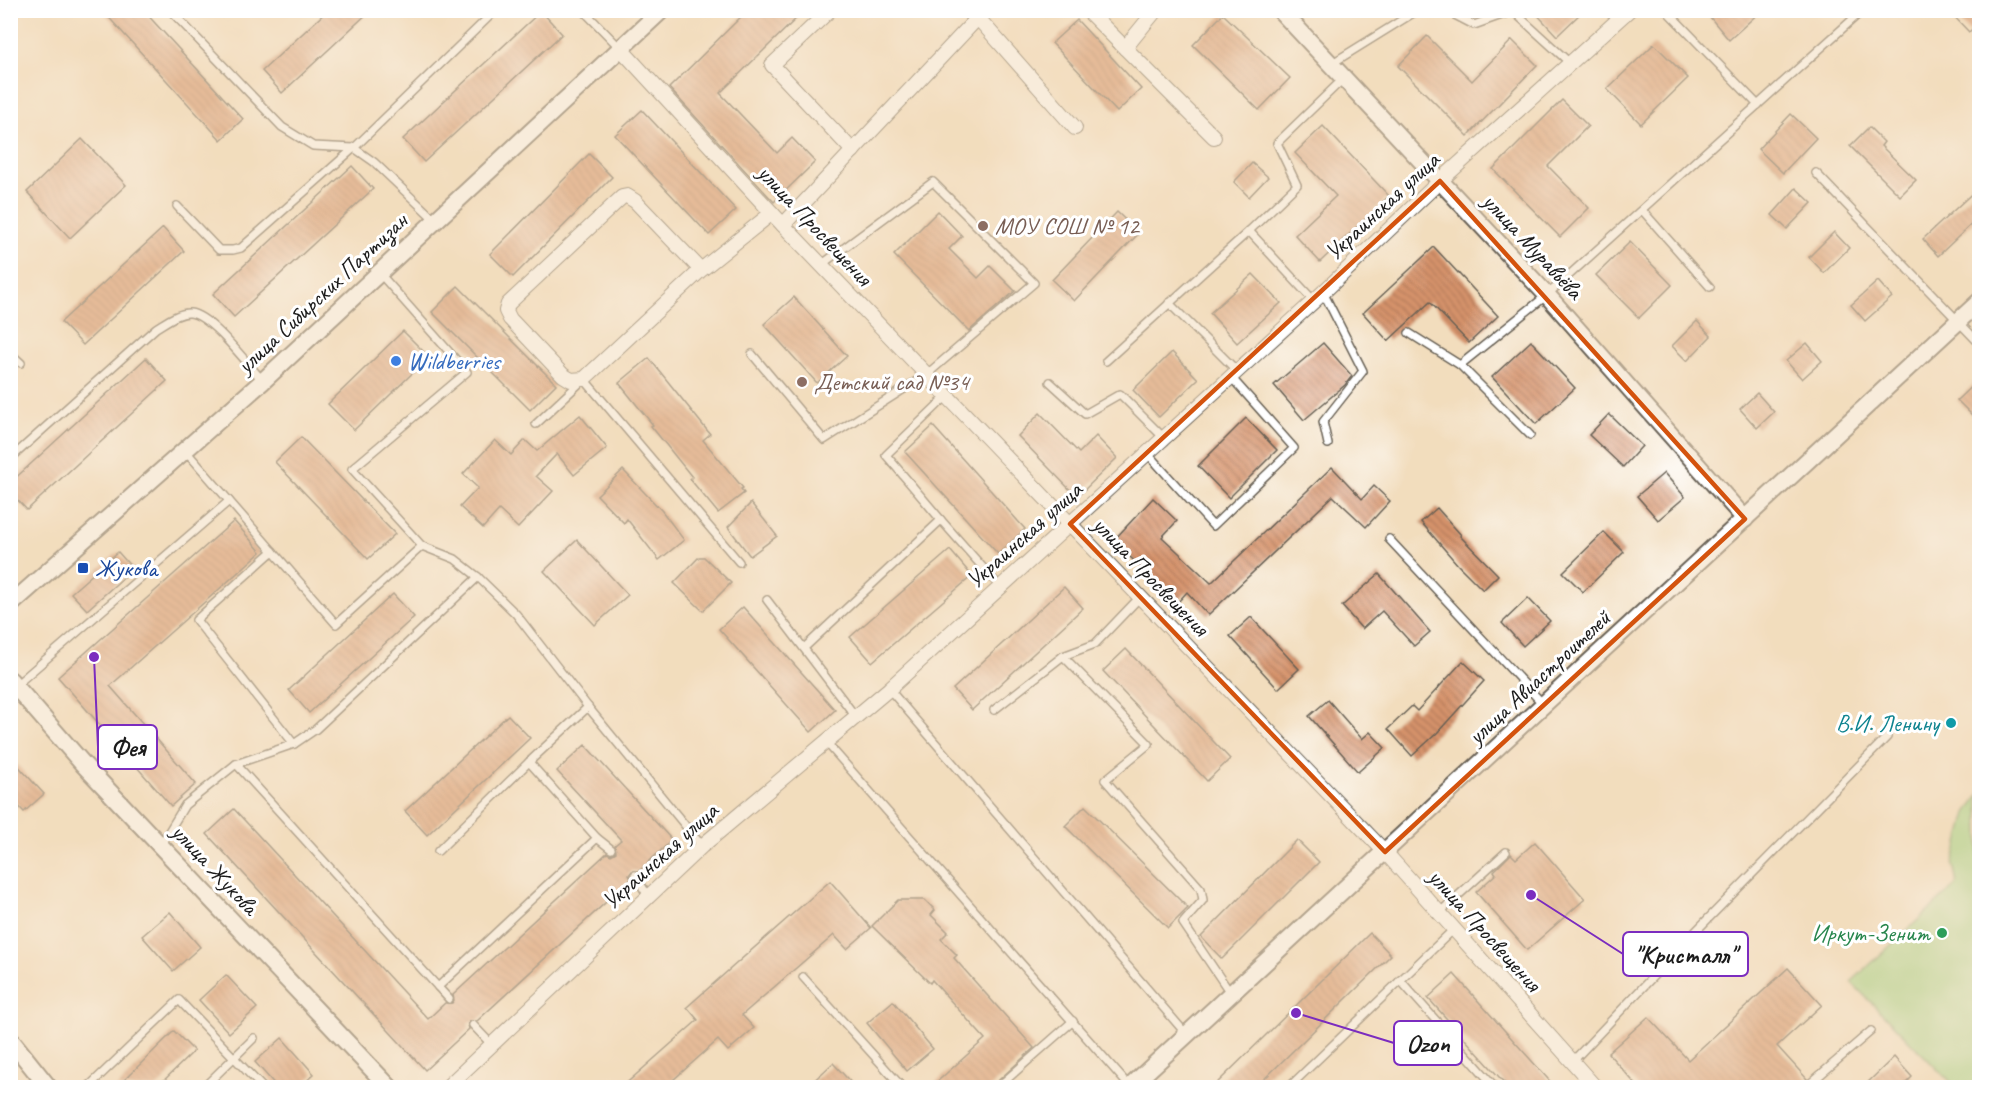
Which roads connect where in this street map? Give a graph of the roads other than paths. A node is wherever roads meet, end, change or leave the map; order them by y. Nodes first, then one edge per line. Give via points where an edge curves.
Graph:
1 (171, 10) edge
2 (496, 10) edge
3 (583, 10) edge
4 (662, 10) edge
5 (830, 10) edge
6 (1087, 10) edge
7 (1156, 10) edge
8 (1280, 10) edge
9 (1418, 10) edge
10 (1445, 10) edge
11 (1629, 10) edge
12 (1666, 10) edge
13 (1863, 10) edge
14 (981, 14) edge
15 (620, 48) junction
16 (1125, 48) junction
17 (1571, 64) junction
18 (1330, 65) junction
19 (1343, 79) junction
20 (1758, 105) junction
21 (1075, 128) dead end
22 (1214, 137) dead end
23 (354, 148) junction
24 (853, 151) junction
25 (1816, 173) dead end
26 (1440, 181) junction
27 (177, 206) dead end
28 (1642, 210) junction
29 (772, 213) junction
30 (435, 220) junction
31 (783, 225) junction
32 (1249, 231) junction
33 (821, 265) junction
34 (701, 270) junction
35 (382, 276) dead end
36 (1710, 287) dead end
37 (1547, 295) junction
38 (1318, 297) junction
39 (1980, 302) edge
40 (1169, 303) junction
41 (1958, 321) junction
42 (1409, 333) dead end
43 (1980, 344) edge
44 (10, 353) edge
45 (752, 354) dead end
46 (1106, 361) dead end
47 (21, 363) dead end
48 (1460, 365) junction
49 (1234, 374) junction
50 (926, 375) junction
51 (584, 379) junction
52 (262, 381) junction
53 (1050, 382) dead end
54 (947, 396) junction
55 (536, 424) dead end
56 (1530, 435) dead end
57 (1164, 438) junction
58 (1328, 444) dead end
59 (184, 450) junction
60 (1147, 453) junction
61 (10, 459) edge
62 (229, 501) junction
63 (1745, 519) junction
64 (941, 520) junction
65 (1070, 524) junction
66 (1389, 539) dead end
67 (422, 546) junction
68 (273, 551) junction
69 (740, 562) dead end
70 (478, 577) junction
71 (1000, 587) junction
72 (1140, 597) junction
73 (767, 600) dead end
74 (10, 605) edge
75 (804, 648) junction
76 (1063, 656) junction
77 (13, 682) edge
78 (889, 689) junction
79 (1544, 705) junction
80 (588, 707) junction
81 (994, 710) dead end
82 (856, 717) junction
83 (1887, 737) dead end
84 (826, 742) junction
85 (294, 744) junction
86 (529, 762) junction
87 (236, 765) junction
88 (597, 837) junction
89 (160, 846) junction
90 (702, 846) junction
91 (611, 849) dead end
92 (438, 851) dead end
93 (1385, 852) junction
94 (1506, 852) dead end
95 (635, 875) dead end
96 (648, 896) junction
97 (1439, 914) junction
98 (1454, 929) junction
99 (803, 977) dead end
100 (1400, 980) junction
101 (438, 987) junction
102 (1231, 994) junction
103 (449, 999) dead end
104 (1073, 1021) junction
105 (473, 1025) dead end
106 (1871, 1031) dead end
107 (1187, 1035) junction
108 (254, 1038) dead end
109 (10, 1039) edge
110 (491, 1044) junction
111 (234, 1058) junction
112 (1573, 1061) junction
113 (206, 1084) dead end
114 (1130, 1087) edge
115 (49, 1088) edge
116 (87, 1088) edge
117 (263, 1088) edge
118 (390, 1088) edge
119 (446, 1088) edge
120 (903, 1088) edge
121 (997, 1088) edge
122 (1288, 1088) edge
123 (1496, 1088) edge
124 (1596, 1088) edge
125 (1805, 1088) edge

1 - 23 lane via 282,127 313,146
2 - 23 lane
3 - 15 lane
4 - 15 street, улица Сибирских Партизан
5 - 24 street via 772,65
6 - 16 street
7 - 16 street
8 - 18 street, улица Муравьёва
9 - 18 lane
10 - 17 lane via 1474,25 1513,11
11 - 17 street, Украинская улица
12 - 20 lane
13 - 20 lane
14 - 21 street
14 - 24 street
15 - 29 street, улица Просвещения
15 - 30 street, улица Сибирских Партизан
16 - 22 street
17 - 26 street, Украинская улица
18 - 19 street, улица Муравьёва
19 - 26 street, улица Муравьёва
19 - 32 lane via 1277,142 1297,185
20 - 28 lane
23 - 27 lane via 241,248 219,250
23 - 30 lane
24 - 31 street
25 - 41 lane
26 - 37 street, улица Муравьёва
26 - 38 street, Украинская улица
28 - 36 lane
28 - 37 lane
29 - 31 street, улица Просвещения
29 - 34 street
30 - 52 street, улица Сибирских Партизан
31 - 33 street, улица Просвещения
32 - 38 lane
32 - 40 lane
33 - 50 street, улица Просвещения
33 - 50 lane via 933,182 1034,283
34 - 51 street
34 - 51 street via 635,201 622,197 508,304 506,311 563,375 571,380
35 - 67 lane via 467,372 352,469
37 - 48 lane
37 - 63 street, улица Муравьёва
38 - 49 street, Украинская улица
38 - 58 lane via 1363,371 1323,422
39 - 41 street, улица Авиастроителей
40 - 46 lane
40 - 49 lane
41 - 43 lane
41 - 63 street, улица Авиастроителей
42 - 48 lane
44 - 47 lane
45 - 50 lane via 825,440
48 - 56 lane
49 - 57 street, Украинская улица
49 - 60 lane via 1294,448 1214,526
50 - 54 street, улица Просвещения
51 - 55 lane
51 - 69 lane
52 - 59 street, улица Сибирских Партизан
52 - 61 lane via 200,315 177,316 156,328
53 - 57 lane via 1085,414 1120,394
54 - 64 lane via 886,455
54 - 65 street, улица Просвещения
57 - 60 street, Украинская улица
59 - 62 lane
59 - 74 street, улица Сибирских Партизан
60 - 65 street, Украинская улица
62 - 68 lane
62 - 77 lane
63 - 79 street, улица Авиастроителей
64 - 71 lane
64 - 75 lane
65 - 71 street, Украинская улица
65 - 72 street, улица Просвещения
66 - 79 lane
67 - 68 lane via 336,624
67 - 70 lane via 455,559
68 - 85 lane via 196,620
70 - 80 lane via 516,614
70 - 85 lane via 316,729
71 - 78 street, Украинская улица
72 - 76 lane via 1095,644
72 - 93 street, улица Просвещения
73 - 75 lane
75 - 82 lane
76 - 81 lane
76 - 102 lane via 1149,744 1105,780 1201,889 1203,900 1184,923
77 - 89 street, улица Жукова
78 - 82 street, Украинская улица
78 - 107 lane
79 - 93 street, улица Авиастроителей
80 - 86 lane
80 - 90 lane
82 - 84 street, Украинская улица
83 - 112 lane
84 - 90 street, Украинская улица
84 - 104 lane
85 - 87 lane
86 - 88 lane
86 - 92 lane
87 - 89 lane via 185,805
87 - 101 lane
88 - 91 lane
88 - 101 lane
89 - 118 street, улица Жукова
90 - 96 street, Украинская улица
93 - 97 street, улица Просвещения
93 - 102 street, улица Авиастроителей
94 - 97 lane
95 - 96 lane
96 - 110 street, Украинская улица
97 - 98 street, улица Просвещения
98 - 100 lane
98 - 112 street, улица Просвещения
99 - 120 lane
100 - 122 lane
100 - 123 lane
101 - 103 lane
102 - 107 street, улица Авиастроителей
104 - 114 lane
104 - 121 lane
105 - 110 lane
106 - 125 lane
107 - 114 street, улица Авиастроителей
108 - 111 lane
109 - 115 street
110 - 119 street, Украинская улица
111 - 113 lane
111 - 116 lane via 179,1000
111 - 117 lane
112 - 124 street, улица Просвещения

